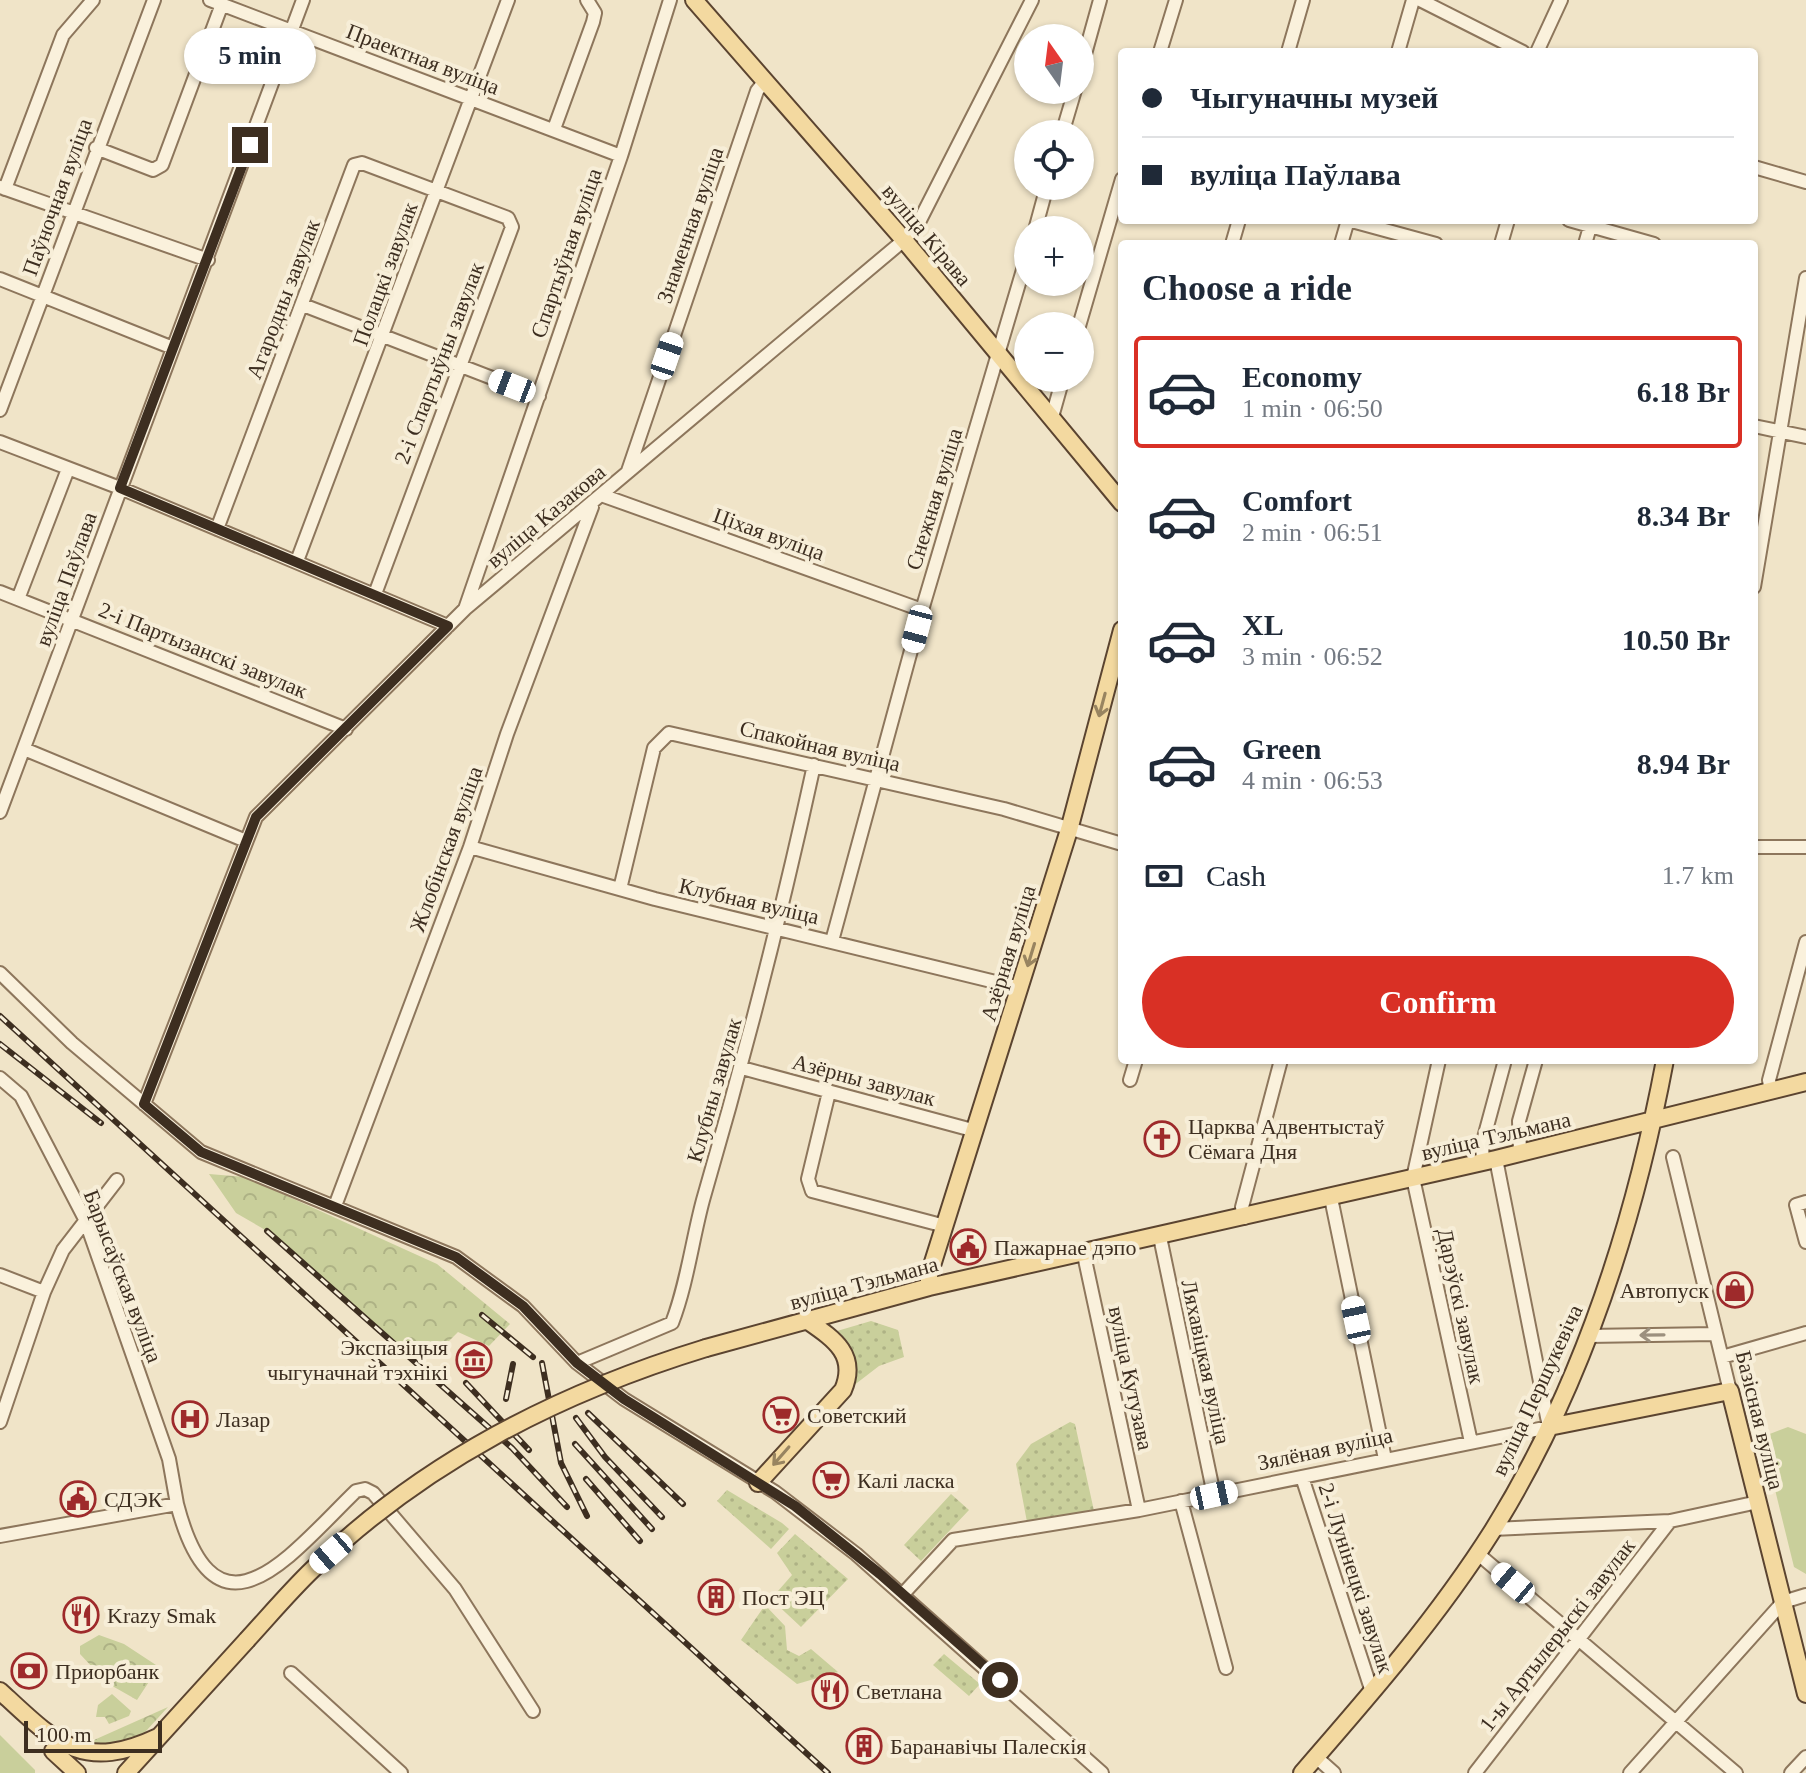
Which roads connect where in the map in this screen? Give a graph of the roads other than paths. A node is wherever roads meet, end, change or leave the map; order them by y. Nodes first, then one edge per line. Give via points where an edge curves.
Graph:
1 (93, 0) edge
2 (154, 0) edge
3 (303, 0) edge
4 (508, 0) edge
5 (587, 0) edge
6 (670, 0) edge
7 (694, 0) edge
8 (1032, 0) edge
9 (1100, 0) edge
10 (1176, 0) edge
11 (1303, 0) edge
12 (1413, 0) edge
13 (1420, 0) edge
14 (1561, 0) edge
15 (216, 2) edge
16 (1093, 24) edge
17 (292, 31) junction
18 (1161, 48) edge
19 (1289, 48) edge
20 (1399, 48) edge
21 (1515, 48) edge
22 (1539, 48) edge
23 (764, 82) junction
24 (471, 100) junction
25 (554, 129) junction
26 (96, 148) junction
27 (621, 156) junction
28 (1758, 168) edge
29 (1806, 182) edge
30 (3, 188) edge
31 (437, 191) junction
32 (1118, 193) edge
33 (71, 215) junction
34 (1363, 224) edge
35 (1594, 224) edge
36 (904, 240) junction
37 (1421, 240) edge
38 (1642, 240) edge
39 (208, 260) junction
40 (1806, 278) edge
41 (0, 279) edge
42 (42, 295) junction
43 (1015, 296) edge
44 (303, 305) junction
45 (1083, 312) edge
46 (384, 335) junction
47 (173, 348) junction
48 (998, 353) junction
49 (458, 365) junction
50 (1059, 392) edge
51 (539, 396) junction
52 (0, 410) edge
53 (1052, 417) junction
54 (1758, 427) edge
55 (1779, 432) junction
56 (1806, 437) edge
57 (0, 442) edge
58 (68, 469) junction
59 (627, 474) junction
60 (120, 488) junction
61 (604, 496) junction
62 (1118, 498) edge
63 (592, 505) junction
64 (217, 529) junction
65 (1758, 558) edge
66 (297, 561) junction
67 (0, 592) edge
68 (375, 594) junction
69 (18, 599) junction
70 (465, 609) junction
71 (922, 610) junction
72 (73, 619) junction
73 (448, 626) junction
74 (1118, 645) edge
75 (346, 729) junction
76 (24, 749) junction
77 (814, 765) junction
78 (879, 779) junction
79 (0, 812) edge
80 (1069, 830) junction
81 (246, 841) junction
82 (1118, 843) edge
83 (470, 847) junction
84 (1758, 847) edge
85 (1806, 847) edge
86 (620, 889) junction
87 (778, 928) junction
88 (832, 941) junction
89 (1806, 942) edge
90 (0, 973) edge
91 (1020, 988) junction
92 (1135, 1064) edge
93 (1280, 1064) edge
94 (1438, 1064) edge
95 (1504, 1064) edge
96 (1535, 1064) edge
97 (1664, 1064) edge
98 (742, 1068) junction
99 (0, 1078) edge
100 (1130, 1080) dead end
101 (1806, 1082) edge
102 (829, 1092) junction
103 (1771, 1092) junction
104 (144, 1104) junction
105 (1652, 1122) junction
106 (976, 1131) junction
107 (1520, 1153) junction
108 (1673, 1157) dead end
109 (1490, 1161) junction
110 (1413, 1178) junction
111 (117, 1180) dead end
112 (1331, 1198) junction
113 (1801, 1203) edge
114 (335, 1206) junction
115 (1244, 1218) junction
116 (85, 1219) junction
117 (945, 1226) junction
118 (1160, 1237) junction
119 (1806, 1242) edge
120 (1084, 1255) junction
121 (0, 1275) edge
122 (929, 1287) junction
123 (44, 1292) junction
124 (805, 1322) junction
125 (1806, 1333) edge
126 (1715, 1334) junction
127 (1588, 1336) junction
128 (1722, 1357) junction
129 (577, 1363) junction
130 (1730, 1391) junction
131 (0, 1422) edge
132 (1549, 1427) junction
133 (1471, 1442) junction
134 (1385, 1459) junction
135 (1302, 1477) junction
136 (758, 1483) junction
137 (1214, 1495) junction
138 (1181, 1501) junction
139 (1758, 1502) junction
140 (177, 1504) junction
141 (1139, 1510) junction
142 (1670, 1521) junction
143 (1493, 1529) junction
144 (0, 1536) edge
145 (1477, 1553) junction
146 (903, 1594) junction
147 (1806, 1595) edge
148 (1783, 1602) junction
149 (1580, 1639) junction
150 (1226, 1668) dead end
151 (291, 1673) dead end
152 (0, 1691) edge
153 (1372, 1692) junction
154 (1806, 1694) edge
155 (0, 1705) edge
156 (533, 1711) dead end
157 (1675, 1721) junction
158 (158, 1737) junction
159 (1316, 1757) junction
160 (1806, 1757) edge
161 (77, 1773) edge
162 (126, 1773) edge
163 (401, 1773) edge
164 (1102, 1773) edge
165 (1302, 1773) edge
166 (1334, 1773) edge
167 (1475, 1773) edge
168 (1630, 1773) edge
169 (1736, 1773) edge
170 (1791, 1773) edge

1 - 30 street via 63,35
2 - 26 street, Паўночная вуліца
3 - 17 street, вуліца Паўлава
4 - 24 street, Полацкі завулак
5 - 25 street via 595,13 593,22
6 - 27 street, Спартыўная вуліца
7 - 23 main road, вуліца Кірава
8 - 36 street, вуліца Казакова via 918,224
9 - 16 street
10 - 18 street
11 - 19 street
12 - 20 street
13 - 21 street
14 - 22 street
15 - 17 street, Праектная вуліца
15 - 26 street via 162,165 153,170
17 - 24 street, Праектная вуліца
17 - 39 street, вуліца Паўлава
23 - 36 main road, вуліца Кірава
23 - 59 street, Знаменная вуліца
24 - 25 street, Праектная вуліца
24 - 31 street, Полацкі завулак
25 - 27 street, Праектная вуліца
26 - 33 street, Паўночная вуліца
27 - 51 street, Спартыўная вуліца
28 - 29 street
30 - 33 street
31 - 44 street, Агародны завулак via 362,163 354,165
31 - 46 street, Полацкі завулак
31 - 49 street, 2-і Спартыўны завулак via 511,222
32 - 45 street
33 - 39 street
33 - 42 street, Паўночная вуліца
34 - 37 street
35 - 38 street
36 - 48 main road, вуліца Кірава
36 - 59 street, вуліца Казакова
39 - 47 street, вуліца Паўлава
40 - 55 street
41 - 42 street
42 - 47 street
42 - 52 street, Паўночная вуліца
43 - 48 street, Снежная вуліца
44 - 46 street
44 - 64 street, Агародны завулак
46 - 49 street
46 - 66 street, Полацкі завулак
47 - 60 street, вуліца Паўлава
48 - 53 main road, вуліца Кірава
48 - 71 street, Снежная вуліца
49 - 51 street
49 - 68 street, 2-і Спартыўны завулак
50 - 53 street
51 - 70 street, Спартыўная вуліца
53 - 62 main road, вуліца Кірава
54 - 55 street
55 - 56 street
55 - 65 street
57 - 58 street
58 - 60 street
58 - 69 street
59 - 61 street, вуліца Казакова
60 - 64 street
60 - 72 street, вуліца Паўлава
61 - 63 street, вуліца Казакова
61 - 71 street, Ціхая вуліца
63 - 70 street, вуліца Казакова
63 - 83 street, Жлобінская вуліца
64 - 66 street
66 - 68 street
67 - 69 street, 2-і Партызанскі завулак
68 - 73 street
69 - 72 street, 2-і Партызанскі завулак
70 - 73 street, вуліца Казакова
71 - 78 street, Снежная вуліца
72 - 75 street, 2-і Партызанскі завулак
72 - 76 street, вуліца Паўлава
73 - 75 street, вуліца Казакова
74 -> 80 main road, Азёрная вуліца
75 - 81 street, вуліца Казакова via 262,810
76 - 79 street, вуліца Паўлава
76 - 81 street
77 - 78 street, Спакойная вуліца
77 - 86 street, Спакойная вуліца via 669,733 654,748
77 - 87 street, Клубны завулак
78 - 80 street, Спакойная вуліца
78 - 88 street, Снежная вуліца
80 - 82 street, Спакойная вуліца
80 -> 91 main road, Азёрная вуліца
81 - 104 street, вуліца Казакова
83 - 86 street, Клубная вуліца
83 - 114 street, Жлобінская вуліца
84 - 85 street
86 - 87 street, Клубная вуліца
87 - 88 street, Клубная вуліца
87 - 98 street, Клубны завулак
88 - 91 street, Клубная вуліца
89 - 103 street via 1769,1080
90 - 104 street
91 - 106 main road, Азёрная вуліца
92 - 100 street
93 - 115 street via 1242,1207
94 - 110 street
95 - 109 street via 1482,1145
96 - 107 street via 1519,1121
97 - 105 main road, вуліца Першукевіча
98 - 102 street, Азёрны завулак
98 - 129 street, Клубны завулак via 672,1323
99 - 116 street, Барысаўская вуліца via 21,1096
101 - 103 main road, вуліца Тэльмана
102 - 106 street, Азёрны завулак
102 - 117 street via 808,1179 812,1191
103 - 105 main road, вуліца Тэльмана
104 - 114 street via 201,1152
105 - 107 main road, вуліца Тэльмана
105 - 127 main road, вуліца Першукевіча via 1610,1284
106 - 117 main road, Азёрная вуліца
107 - 109 main road, вуліца Тэльмана
108 - 126 street, Базісная вуліца
109 - 110 main road, вуліца Тэльмана
109 - 132 street
110 - 112 main road, вуліца Тэльмана
110 - 133 street, Дарэўскі завулак
111 - 116 street
112 - 115 main road, вуліца Тэльмана
112 - 134 street
113 - 119 street
114 - 129 street via 456,1257 523,1306
115 - 118 main road, вуліца Тэльмана
116 - 123 street via 63,1250
116 - 140 street, Барысаўская вуліца via 169,1459
117 - 122 main road, Азёрная вуліца
118 - 120 main road, вуліца Тэльмана
118 - 137 street, Ляхавіцкая вуліца
120 - 122 main road, вуліца Тэльмана
120 - 141 street, вуліца Кутузава
121 - 123 street
122 - 124 main road, вуліца Тэльмана
123 - 131 street
124 -> 136 main road via 840,1345 846,1353 848,1379
124 - 158 main road, вуліца Тэльмана, bridge via 644,1367 577,1393 498,1432 419,1481 313,1569
125 - 128 street
126 -> 127 street
126 - 128 street, Базісная вуліца
127 - 132 main road, вуліца Першукевіча
128 - 130 street, Базісная вуліца
129 - 136 street via 624,1399
130 - 132 main road, Зялёная вуліца
130 - 139 main road, Базісная вуліца
132 - 133 street, Зялёная вуліца
132 - 143 main road, вуліца Першукевіча
133 - 134 street, Зялёная вуліца
134 - 135 street, Зялёная вуліца
135 - 137 street, Зялёная вуліца
135 - 153 street, 2-і Лунінецкі завулак
136 - 146 street via 795,1506
137 - 138 street, Зялёная вуліца
138 - 141 street, Зялёная вуліца
138 - 150 street
139 - 142 street
139 - 148 main road, Базісная вуліца
140 - 144 street
140 - 156 street, Барысаўская вуліца via 184,1531 213,1577 238,1583 255,1580 279,1565 356,1491 373,1493 455,1589
141 - 146 street, Зялёная вуліца via 953,1540
142 - 143 street
142 - 149 street, 1-ы Артылерыскі завулак
143 - 145 main road, вуліца Першукевіча
145 - 149 street
145 - 153 main road, вуліца Першукевіча
146 - 164 street
147 - 148 street
148 - 154 main road, Базісная вуліца
148 - 157 street
149 - 157 street
149 - 167 street, 1-ы Артылерыскі завулак
151 - 163 street
152 - 158 main road via 82,1759 123,1757
153 - 159 main road, вуліца Першукевіча
155 - 161 main road
157 - 168 street
157 - 169 street
158 - 162 main road, вуліца Тэльмана
159 - 165 main road, вуліца Першукевіча
159 - 166 street
160 - 170 street

